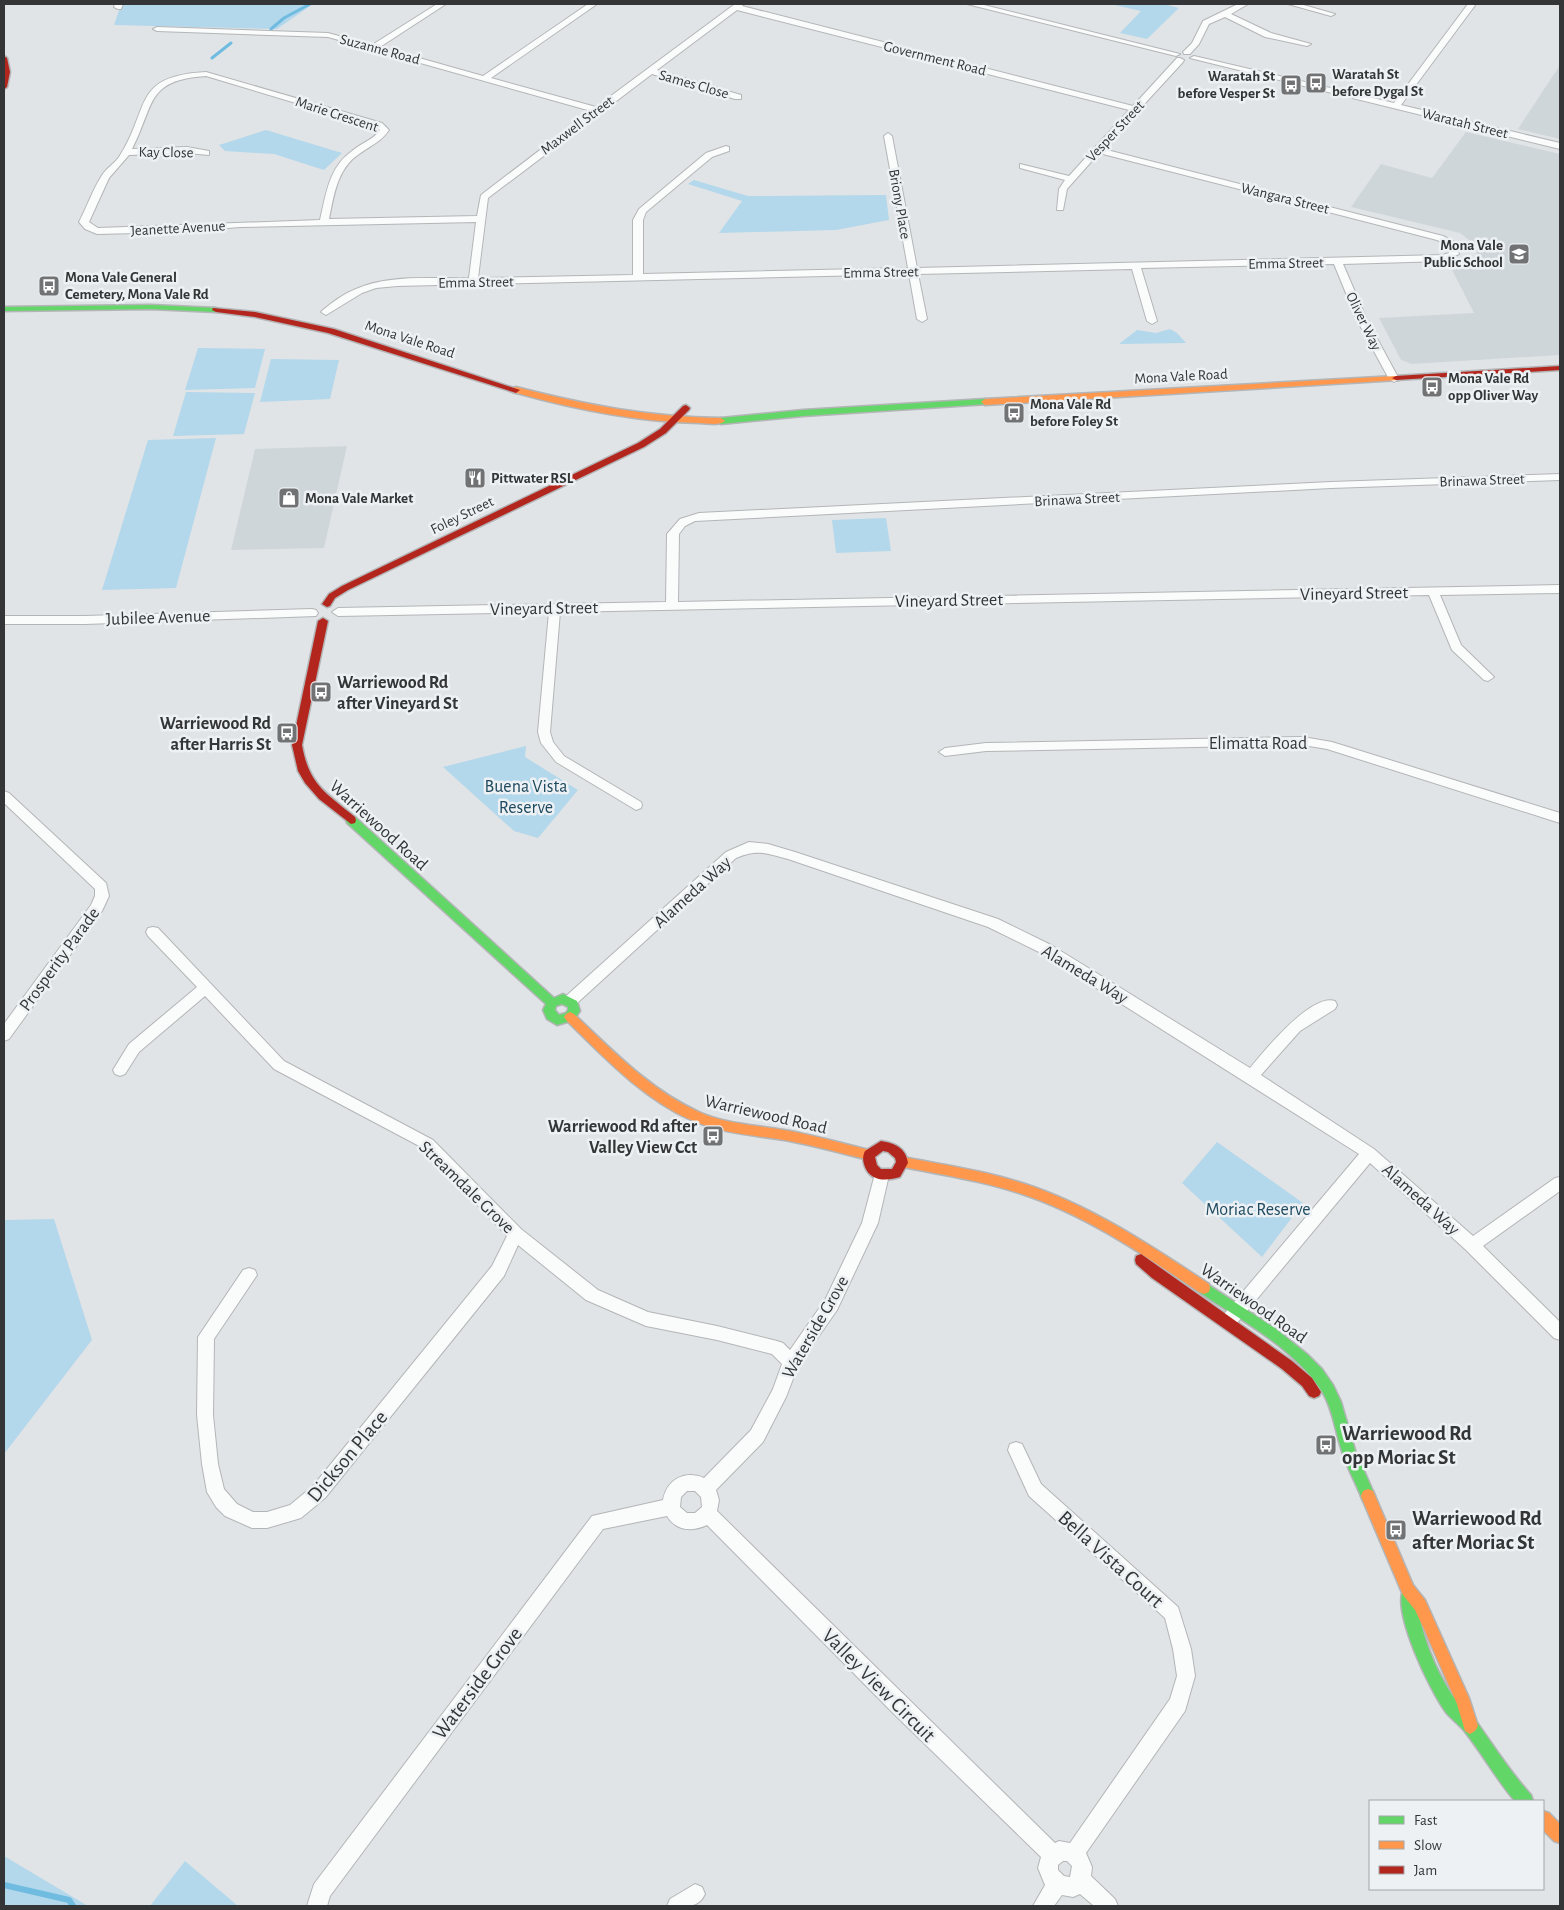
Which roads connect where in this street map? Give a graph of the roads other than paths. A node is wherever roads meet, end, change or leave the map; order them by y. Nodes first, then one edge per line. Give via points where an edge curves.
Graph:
1 (442, 4) edge
2 (592, 4) edge
3 (971, 4) edge
4 (1244, 4) edge
5 (1292, 4) edge
6 (1472, 4) edge
7 (738, 5) edge
8 (1225, 14) junction
9 (1331, 14) dead end
10 (157, 29) dead end
11 (1307, 44) dead end
12 (374, 47) junction
13 (1191, 55) junction
14 (1178, 57) junction
15 (4, 58) edge
16 (650, 72) junction
17 (206, 74) joint
18 (484, 79) junction
19 (4, 87) edge
20 (738, 97) dead end
21 (1396, 106) junction
22 (1134, 109) junction
23 (596, 110) junction
24 (888, 136) dead end
25 (1560, 146) edge
26 (726, 148) dead end
27 (1096, 150) junction
28 (126, 152) junction
29 (206, 154) dead end
30 (1023, 166) dead end
31 (1070, 180) junction
32 (1060, 208) dead end
33 (481, 219) junction
34 (324, 222) junction
35 (1444, 258) joint
36 (1337, 261) junction
37 (1136, 266) junction
38 (912, 272) junction
39 (638, 278) junction
40 (473, 282) junction
41 (4, 308) edge
42 (240, 312) junction
43 (318, 313) junction
44 (341, 316) dead end
45 (922, 319) dead end
46 (1152, 321) dead end
47 (344, 333) junction
48 (1560, 368) edge
49 (1394, 379) junction
50 (672, 406) dead end
51 (723, 409) dead end
52 (802, 413) junction
53 (675, 419) junction
54 (1560, 477) edge
55 (1560, 589) edge
56 (1433, 592) junction
57 (328, 604) junction
58 (672, 606) junction
59 (555, 608) junction
60 (338, 612) junction
61 (312, 613) junction
62 (4, 620) edge
63 (323, 621) junction
64 (1488, 677) dead end
65 (945, 752) dead end
66 (4, 796) edge
67 (636, 805) dead end
68 (1560, 818) edge
69 (153, 932) dead end
70 (205, 988) junction
71 (570, 1001) junction
72 (552, 1003) junction
73 (1330, 1005) dead end
74 (570, 1017) junction
75 (4, 1035) edge
76 (120, 1070) dead end
77 (1251, 1077) junction
78 (1369, 1153) junction
79 (869, 1155) junction
80 (903, 1162) junction
81 (881, 1175) junction
82 (1560, 1183) edge
83 (1101, 1226) junction
84 (516, 1234) junction
85 (1472, 1245) junction
86 (249, 1274) dead end
87 (1237, 1310) junction
88 (1227, 1323) junction
89 (1560, 1333) edge
90 (791, 1362) junction
91 (1346, 1444) junction
92 (1016, 1450) dead end
93 (706, 1488) junction
94 (671, 1507) junction
95 (708, 1514) junction
96 (1408, 1590) junction
97 (1470, 1726) junction
98 (1524, 1800) edge
99 (1544, 1820) edge
100 (1560, 1835) edge
101 (1074, 1854) junction
102 (1053, 1855) junction
103 (1080, 1880) junction
104 (1057, 1885) junction
105 (695, 1894) dead end
106 (317, 1906) edge
107 (677, 1906) edge
108 (1043, 1906) edge
109 (1108, 1906) edge

1 - 12 street
2 - 18 street
3 - 14 street
4 - 8 street
5 - 9 street
6 - 21 street
7 - 16 street, Maxwell Street
7 - 22 street, Government Road
8 - 11 street via 1268,35
8 - 13 street via 1206,23
10 - 12 street, Suzanne Road via 328,35
12 - 18 street, Suzanne Road
13 - 14 street via 1190,60
13 - 21 street, Waratah Street
14 - 22 street, Vesper Street
15 - 19 main road via 7,72
16 - 20 street, Sames Close
16 - 23 street, Maxwell Street
17 - 28 street, Jeanette Avenue via 189,73 151,94
17 - 34 street, Marie Crescent via 378,125 385,130 381,137 353,153 339,166
18 - 23 street, Suzanne Road
21 - 25 street, Waratah Street
22 - 27 street, Vesper Street
23 - 33 street, Maxwell Street via 484,197
24 - 38 street, Briony Place
26 - 39 street via 709,156 642,211 638,220
27 - 31 street, Vesper Street
27 - 35 street, Wangara Street via 1447,240 1454,247 1454,254
28 - 29 street, Kay Close via 187,150
28 - 34 street, Jeanette Avenue via 106,176 84,222 97,231
30 - 31 street
31 - 32 street, Vesper Street via 1063,190
33 - 34 street, Jeanette Avenue
33 - 40 street, Maxwell Street
35 - 36 street, Emma Street
36 - 37 street, Emma Street
36 - 49 street, Oliver Way via 1362,320
37 - 38 street, Emma Street
37 - 46 street
38 - 39 street, Emma Street
38 - 45 street, Briony Place
39 - 40 street, Emma Street
40 - 43 street, Emma Street via 376,284 350,294
41 - 42 main road, Mona Vale Road via 144,306
42 - 43 main road
42 - 47 main road, Mona Vale Road
43 - 44 main road
43 - 47 main road
47 - 53 main road, Mona Vale Road via 544,398 597,410
48 - 49 main road, Mona Vale Road
49 - 52 main road, Mona Vale Road
50 - 53 main road, Foley Street via 691,408
51 - 52 main road, Mona Vale Road
52 - 53 main road, Mona Vale Road via 748,420
53 - 57 main road, Foley Street via 640,445 345,588 332,596
54 - 58 street, Brinawa Street via 699,516 687,519 677,526 673,534
55 - 56 street, Vineyard Street
56 - 58 street, Vineyard Street
56 - 64 street via 1456,646
57 - 60 main road via 336,606
57 - 61 main road via 317,606
58 - 59 street, Vineyard Street
59 - 60 street, Vineyard Street
59 - 67 street via 544,732 547,743 560,758
60 - 63 main road via 333,618
61 - 62 street, Jubilee Avenue
61 - 63 main road via 314,619
63 - 72 main road, Warriewood Road via 297,745 298,758 310,786
65 - 68 street, Elimatta Road via 1004,746 1303,741 1328,745
66 - 75 street, Prosperity Parade via 101,886 102,896
69 - 70 street, Streamdale Grove
70 - 76 street via 134,1048
70 - 84 street, Streamdale Grove via 278,1065 428,1144
71 - 72 main road via 563,999
71 - 74 main road via 574,1007
71 - 77 street, Alameda Way via 724,861 739,850 758,847 993,923 1046,949
72 - 74 main road via 551,1016 558,1020
73 - 77 street via 1296,1024
74 - 79 main road, Warriewood Road via 639,1079 666,1100 695,1116
77 - 78 street, Alameda Way
78 - 85 street, Alameda Way
78 - 87 street
79 - 80 main road via 876,1148 892,1147 900,1153
79 - 81 main road via 869,1165
80 - 81 main road via 896,1173
80 - 83 main road, Warriewood Road via 1016,1186 1060,1203
81 - 90 street, Waterside Grove via 870,1223 831,1306
82 - 85 street
83 - 87 main road, Warriewood Road via 1139,1245
83 - 88 main road, Warriewood Road via 1157,1274
84 - 86 street, Dickson Place via 498,1271 320,1492 295,1512 267,1520 241,1516 231,1510 216,1492 205,1416 206,1337
84 - 90 street, Streamdale Grove via 592,1295 646,1319 777,1348
85 - 89 street, Alameda Way
87 - 88 street
87 - 91 main road, Warriewood Road via 1289,1347 1313,1370 1335,1404
88 - 91 main road, Warriewood Road via 1299,1375
90 - 93 street, Waterside Grove via 780,1392 757,1436
91 - 96 main road, Warriewood Road
92 - 101 street, Bella Vista Court via 1035,1490 1172,1614 1186,1676 1178,1704
93 - 94 street via 692,1482 680,1486 672,1496
93 - 95 street via 711,1497
94 - 95 street via 675,1515 685,1521 697,1521
94 - 106 street, Waterside Grove via 598,1522 321,1891
95 - 102 street, Valley View Circuit
96 - 97 main road, Warriewood Road via 1430,1626 1464,1703
96 - 97 main road, Warriewood Road via 1413,1626 1436,1681 1451,1706
97 - 98 main road, Warriewood Road via 1504,1777
99 - 100 main road
101 - 102 street via 1059,1851
101 - 103 street via 1080,1862
102 - 104 street via 1048,1870
103 - 104 street via 1065,1888
103 - 109 street
104 - 108 street
105 - 107 street

